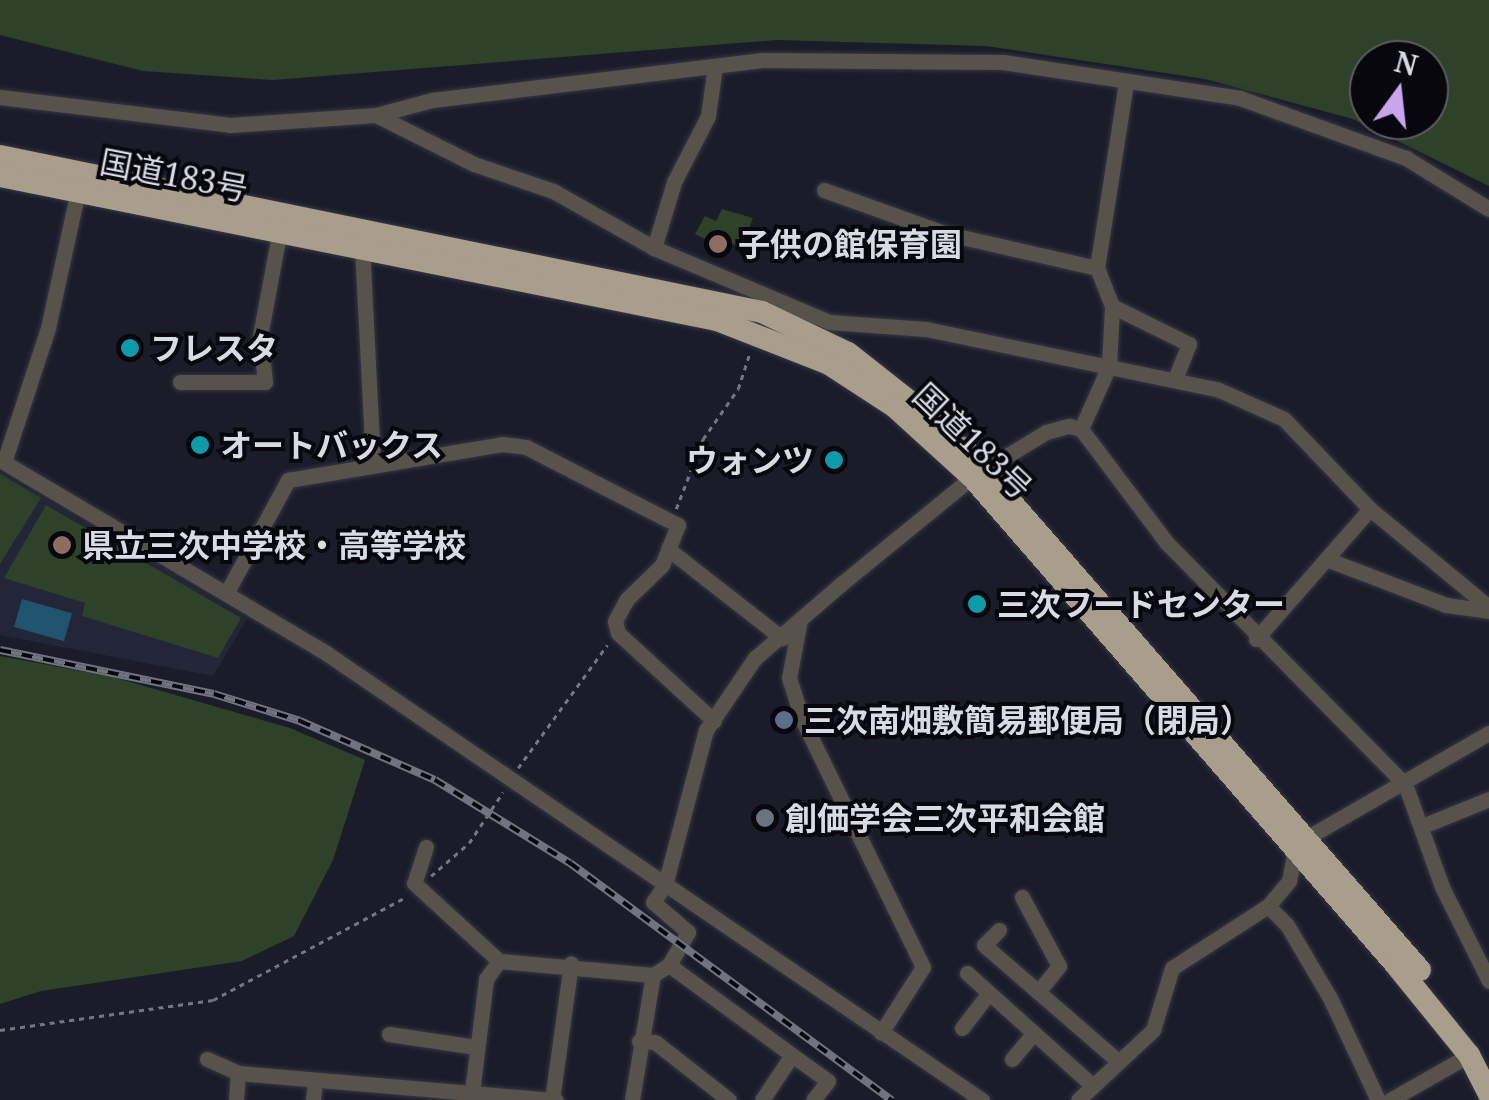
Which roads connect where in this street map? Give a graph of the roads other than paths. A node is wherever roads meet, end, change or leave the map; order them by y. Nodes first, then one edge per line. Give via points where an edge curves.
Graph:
1 (714, 66) junction
2 (1126, 83) junction
3 (0, 97) edge
4 (376, 115) junction
5 (0, 156) edge
6 (0, 176) edge
7 (80, 178) junction
8 (824, 190) dead end
9 (1489, 209) edge
10 (280, 229) junction
11 (362, 246) junction
12 (654, 248) junction
13 (1097, 268) junction
14 (1112, 306) junction
15 (762, 314) junction
16 (1109, 366) junction
17 (1176, 376) junction
18 (180, 382) dead end
19 (1081, 429) junction
20 (2, 461) edge
21 (373, 462) junction
22 (980, 474) junction
23 (1370, 509) junction
24 (668, 548) junction
25 (1329, 560) junction
26 (227, 592) junction
27 (1489, 609) edge
28 (799, 625) junction
29 (782, 638) junction
30 (1256, 639) junction
31 (714, 722) junction
32 (1489, 733) edge
33 (1405, 784) junction
34 (1489, 799) edge
35 (1425, 825) junction
36 (1301, 843) junction
37 (426, 847) dead end
38 (665, 885) junction
39 (1022, 896) dead end
40 (1268, 906) junction
41 (999, 930) dead end
42 (499, 961) junction
43 (570, 964) junction
44 (669, 965) junction
45 (967, 973) dead end
46 (653, 975) junction
47 (1489, 981) edge
48 (1038, 992) junction
49 (989, 993) junction
50 (962, 1028) dead end
51 (881, 1033) junction
52 (1034, 1033) junction
53 (389, 1034) dead end
54 (638, 1040) junction
55 (476, 1047) junction
56 (792, 1055) junction
57 (1012, 1059) dead end
58 (207, 1060) dead end
59 (1479, 1060) edge
60 (1118, 1061) junction
61 (238, 1073) junction
62 (315, 1080) junction
63 (1092, 1085) junction
64 (397, 1093) edge
65 (1489, 1094) edge
66 (472, 1098) edge
67 (236, 1100) edge
68 (313, 1100) edge
69 (553, 1100) edge
70 (632, 1100) edge
71 (729, 1100) edge
72 (762, 1100) edge
73 (813, 1100) edge
74 (982, 1100) edge
75 (1078, 1100) edge
76 (1378, 1100) edge
77 (1390, 1100) edge

1 - 2 street via 827,58 1003,62
1 - 4 street via 450,98
1 - 12 street via 708,116 674,182
2 - 9 street via 1240,98 1313,120 1406,158
2 - 13 street
3 - 4 street via 230,125
4 - 12 street via 474,164 553,192
5 - 7 highway, 国道183号
6 - 7 highway, 国道183号
7 - 10 highway, 国道183号
7 - 15 highway, 国道183号
7 - 20 street via 48,328
8 - 13 street via 944,233
10 - 11 highway, 国道183号
10 - 18 street via 260,336 265,382
11 - 15 highway, 国道183号
11 - 21 street
12 - 15 street
13 - 14 street
14 - 16 street
14 - 17 street via 1189,344
15 - 16 street via 926,329
15 - 22 highway, 国道183号
16 - 17 street
16 - 19 street
17 - 23 street via 1284,419
19 - 22 street via 1046,432
19 - 30 street via 1167,544
20 - 26 street
21 - 24 street via 502,444 526,447 678,525
21 - 26 street via 288,480
22 - 28 street
22 - 36 highway, 国道183号
23 - 25 street
23 - 27 street
24 - 29 street
24 - 31 street via 662,565 626,599 617,629
25 - 27 street via 1446,605
25 - 30 street
26 - 38 street
28 - 29 street
28 - 51 street via 789,678 803,721 923,967
29 - 31 street via 755,658
30 - 33 street
31 - 38 street via 706,730
32 - 33 street
33 - 35 street
33 - 36 street
34 - 35 street
35 - 47 street via 1454,911
36 - 40 street via 1289,882
36 - 59 highway, 国道183号
37 - 42 street via 414,883
38 - 44 street via 653,902 688,932
38 - 51 street
39 - 48 street via 1059,966
40 - 60 street via 1172,968 1153,1030
40 - 76 street via 1287,924 1330,998
41 - 48 street via 984,945
42 - 43 street
42 - 55 street via 486,979
43 - 46 street
43 - 69 street
44 - 46 street
44 - 56 street
45 - 49 street
46 - 54 street
48 - 60 street
49 - 50 street
49 - 52 street
51 - 74 street
52 - 57 street
52 - 63 street
53 - 55 street
54 - 70 street
54 - 71 street via 655,1042
55 - 66 street
56 - 72 street
56 - 73 street via 828,1081
58 - 61 street
59 - 65 highway, 国道183号
59 - 77 street
60 - 63 street
61 - 62 street
61 - 67 street
62 - 64 street
62 - 68 street
63 - 75 street
64 - 66 street
66 - 69 street

